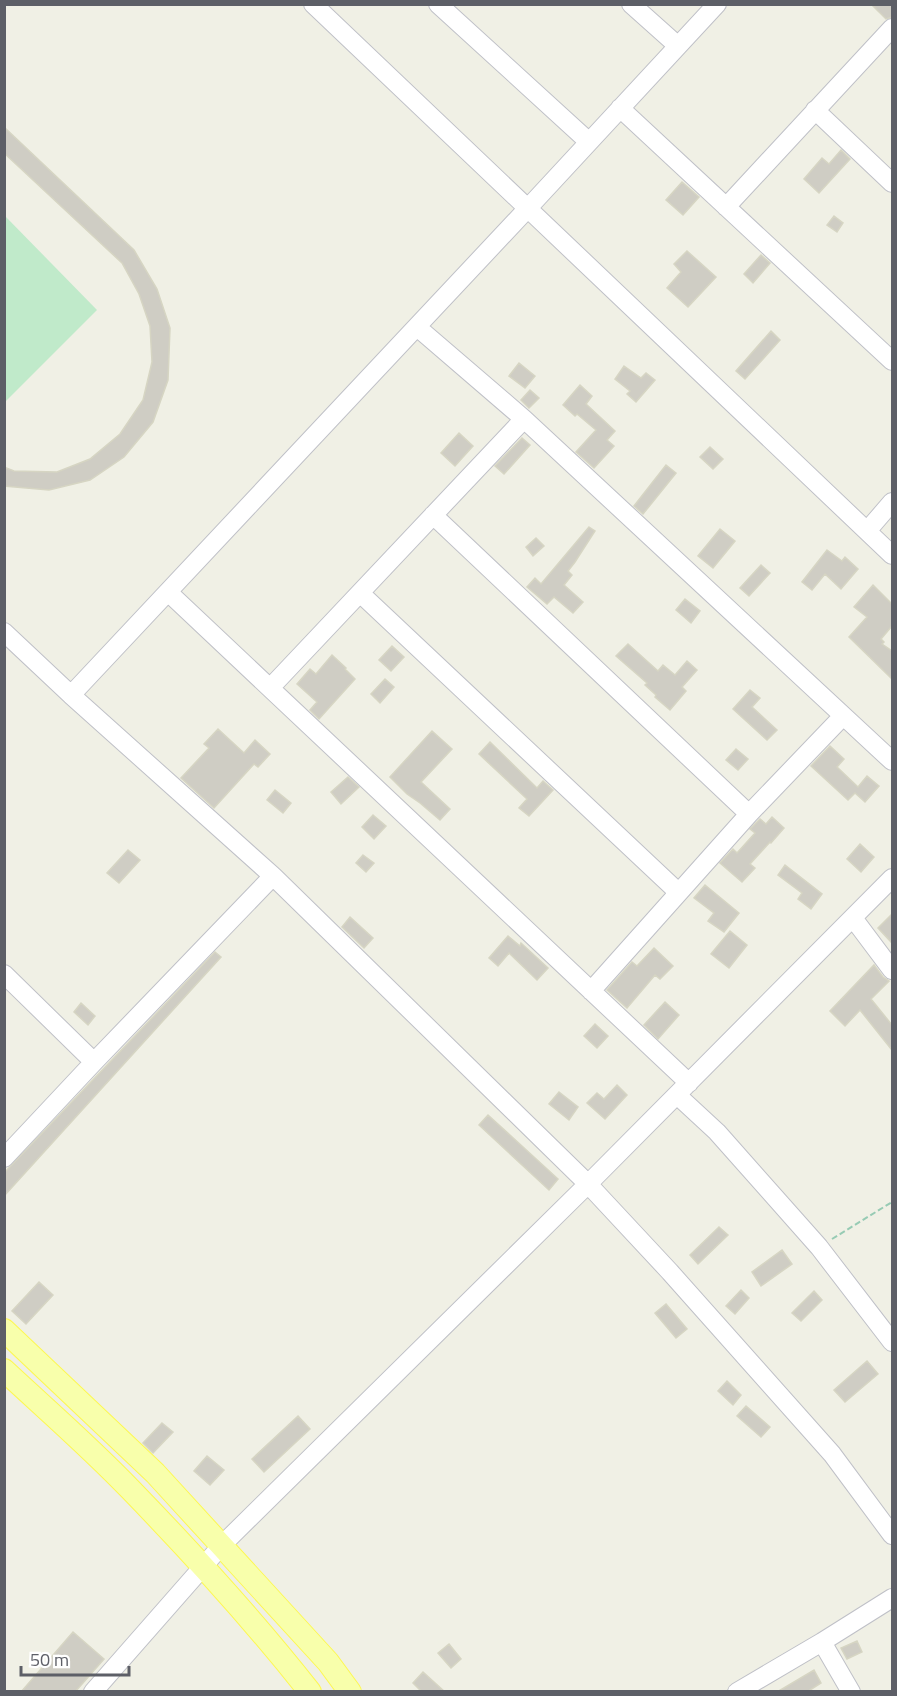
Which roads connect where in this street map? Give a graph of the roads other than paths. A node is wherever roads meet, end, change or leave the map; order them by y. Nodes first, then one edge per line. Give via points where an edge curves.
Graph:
1 (313, 4) edge
2 (438, 4) edge
3 (631, 4) edge
4 (717, 4) edge
5 (892, 28) edge
6 (678, 46) junction
7 (620, 108) junction
8 (815, 110) junction
9 (589, 142) junction
10 (892, 183) edge
11 (726, 207) junction
12 (528, 208) junction
13 (417, 327) junction
14 (892, 361) edge
15 (524, 419) junction
16 (892, 502) edge
17 (433, 515) junction
18 (867, 531) junction
19 (892, 555) edge
20 (168, 592) junction
21 (360, 593) junction
22 (4, 632) edge
23 (270, 688) junction
24 (71, 695) junction
25 (843, 716) junction
26 (892, 761) edge
27 (749, 814) junction
28 (273, 876) junction
29 (892, 878) edge
30 (678, 892) junction
31 (853, 918) junction
32 (892, 970) edge
33 (4, 974) edge
34 (591, 990) junction
35 (94, 1062) junction
36 (683, 1089) junction
37 (4, 1158) edge
38 (588, 1184) junction
39 (4, 1330) edge
40 (892, 1342) edge
41 (4, 1370) edge
42 (892, 1535) edge
43 (222, 1545) junction
44 (202, 1566) junction
45 (892, 1598) edge
46 (822, 1642) junction
47 (93, 1692) edge
48 (310, 1692) edge
49 (350, 1692) edge
50 (737, 1692) edge
51 (851, 1692) edge

1 - 12 street
2 - 9 street
3 - 6 street
4 - 6 street
5 - 8 street
6 - 7 street
7 - 9 street
7 - 11 street
8 - 10 street
8 - 11 street
9 - 12 street
11 - 14 street
12 - 13 street
12 - 18 street
13 - 15 street
13 - 20 street
15 - 17 street
15 - 25 street
16 - 18 street
17 - 21 street
17 - 27 street
18 - 19 street
20 - 23 street
20 - 24 street
21 - 23 street
21 - 30 street
22 - 24 street
23 - 34 street
24 - 28 street
25 - 26 street
25 - 27 street
27 - 30 street
28 - 35 street
28 - 38 street
29 - 31 street
30 - 34 street
31 - 32 street
31 - 36 street
33 - 35 street
34 - 36 street
35 - 37 street
36 - 38 street
36 - 40 street via 819,1247
38 - 42 street via 832,1454
38 - 43 street
39 - 43 main road via 155,1473
41 - 44 main road via 130,1489
43 - 44 street
43 - 49 main road via 328,1662
44 - 47 street
44 - 48 main road
45 - 46 street
46 - 50 street
46 - 51 street

